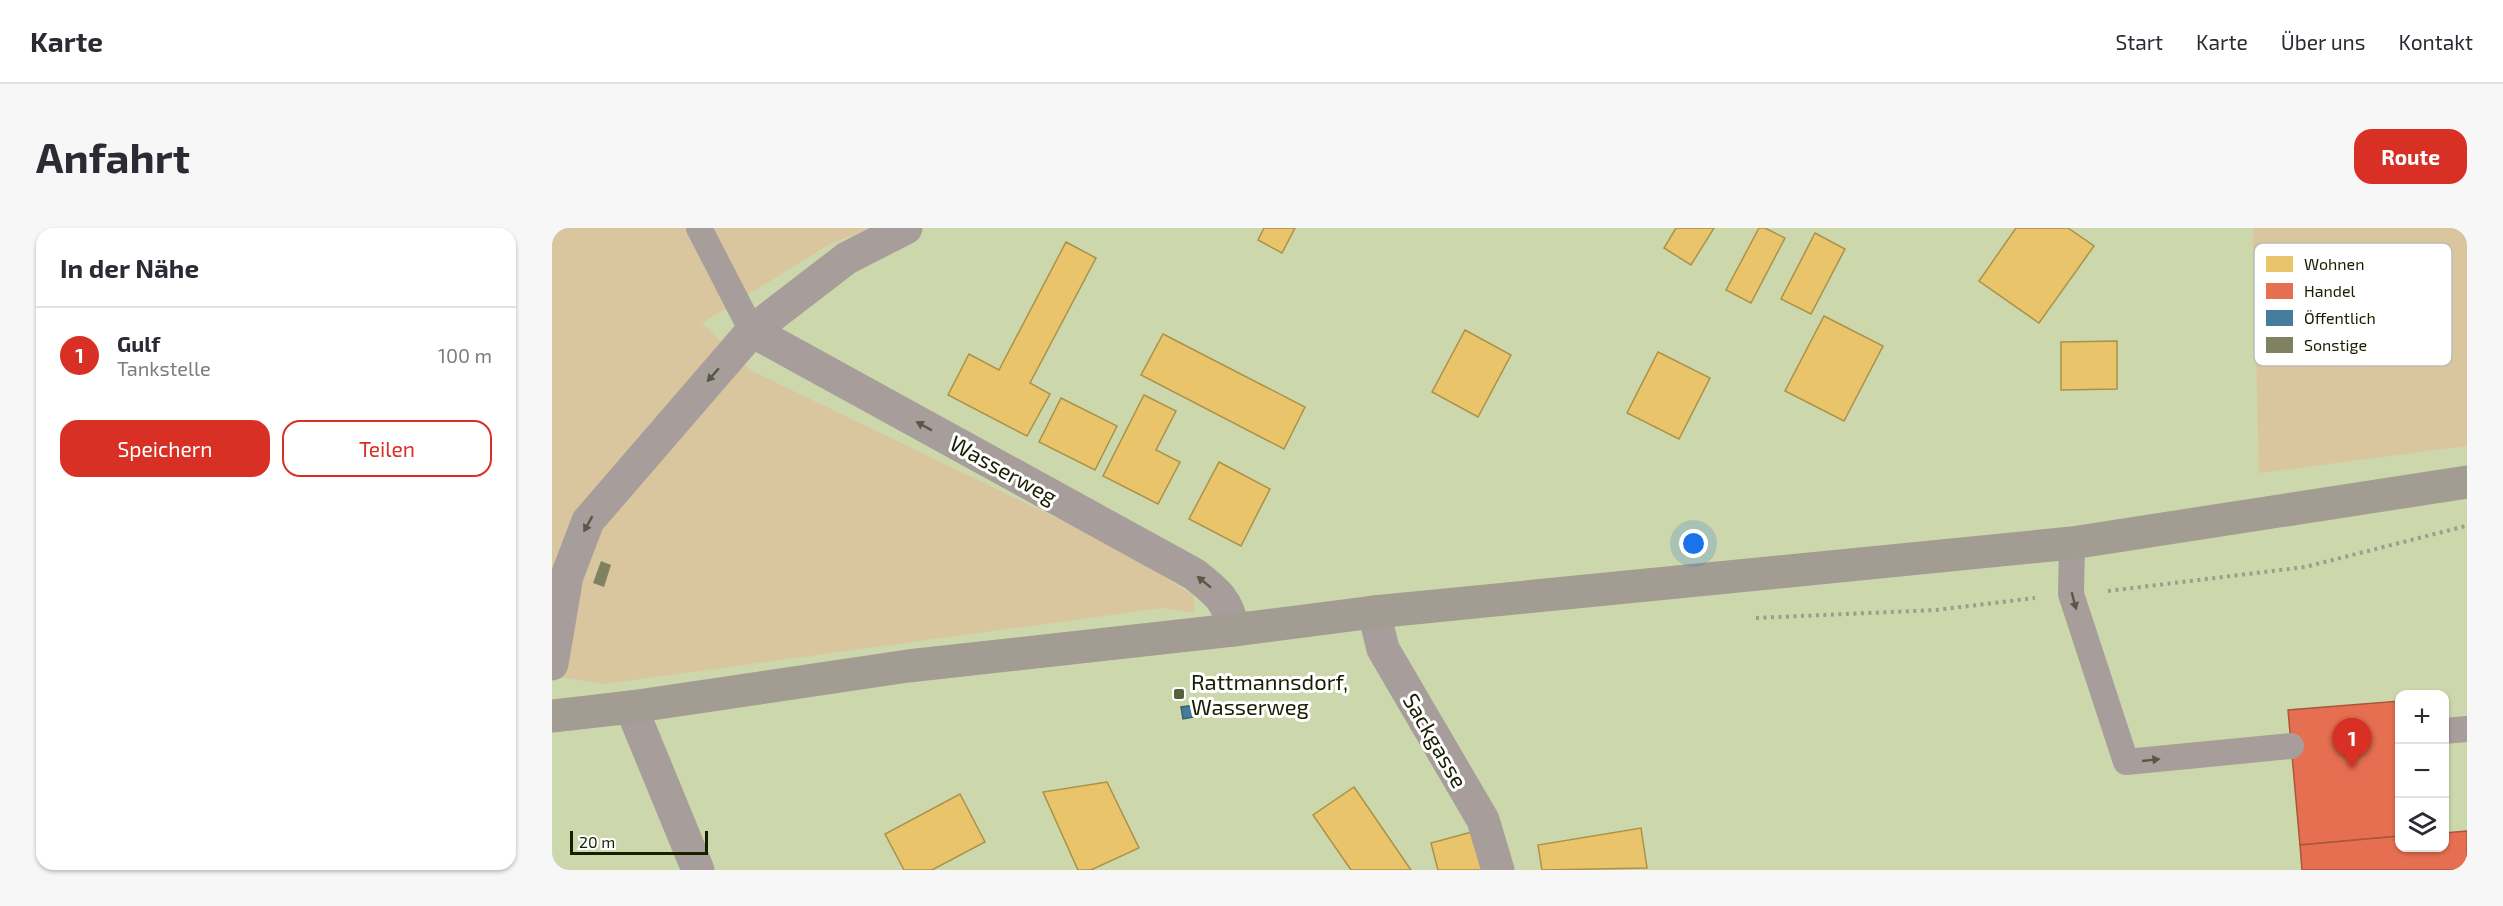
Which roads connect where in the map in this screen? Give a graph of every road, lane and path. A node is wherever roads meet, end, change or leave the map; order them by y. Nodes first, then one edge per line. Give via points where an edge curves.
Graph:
1 (699, 228) edge
2 (906, 228) edge
3 (752, 331) junction
4 (2467, 482) edge
5 (2467, 526) edge
6 (2072, 543) junction
7 (2071, 594) junction
8 (1374, 612) junction
9 (1744, 619) dead end
10 (1233, 630) junction
11 (552, 664) edge
12 (631, 707) junction
13 (552, 716) edge
14 (2467, 729) edge
15 (2449, 731) edge
16 (2291, 746) dead end
17 (698, 870) edge
18 (1498, 870) edge

1 - 3 lane
2 - 3 street via 847,258
10 -> 3 street, Wasserweg via 1220,595 1194,574
3 -> 11 street via 588,522 567,576
4 - 6 main road
5 - 7 path via 2305,567
6 - 7 lane
6 - 8 main road
7 - 9 path via 1936,610
7 -> 16 lane via 2126,762
8 - 10 main road
8 - 18 street, Sackgasse via 1383,649 1483,820
10 - 12 main road via 908,666
12 - 13 main road
12 - 17 street
14 - 15 lane

